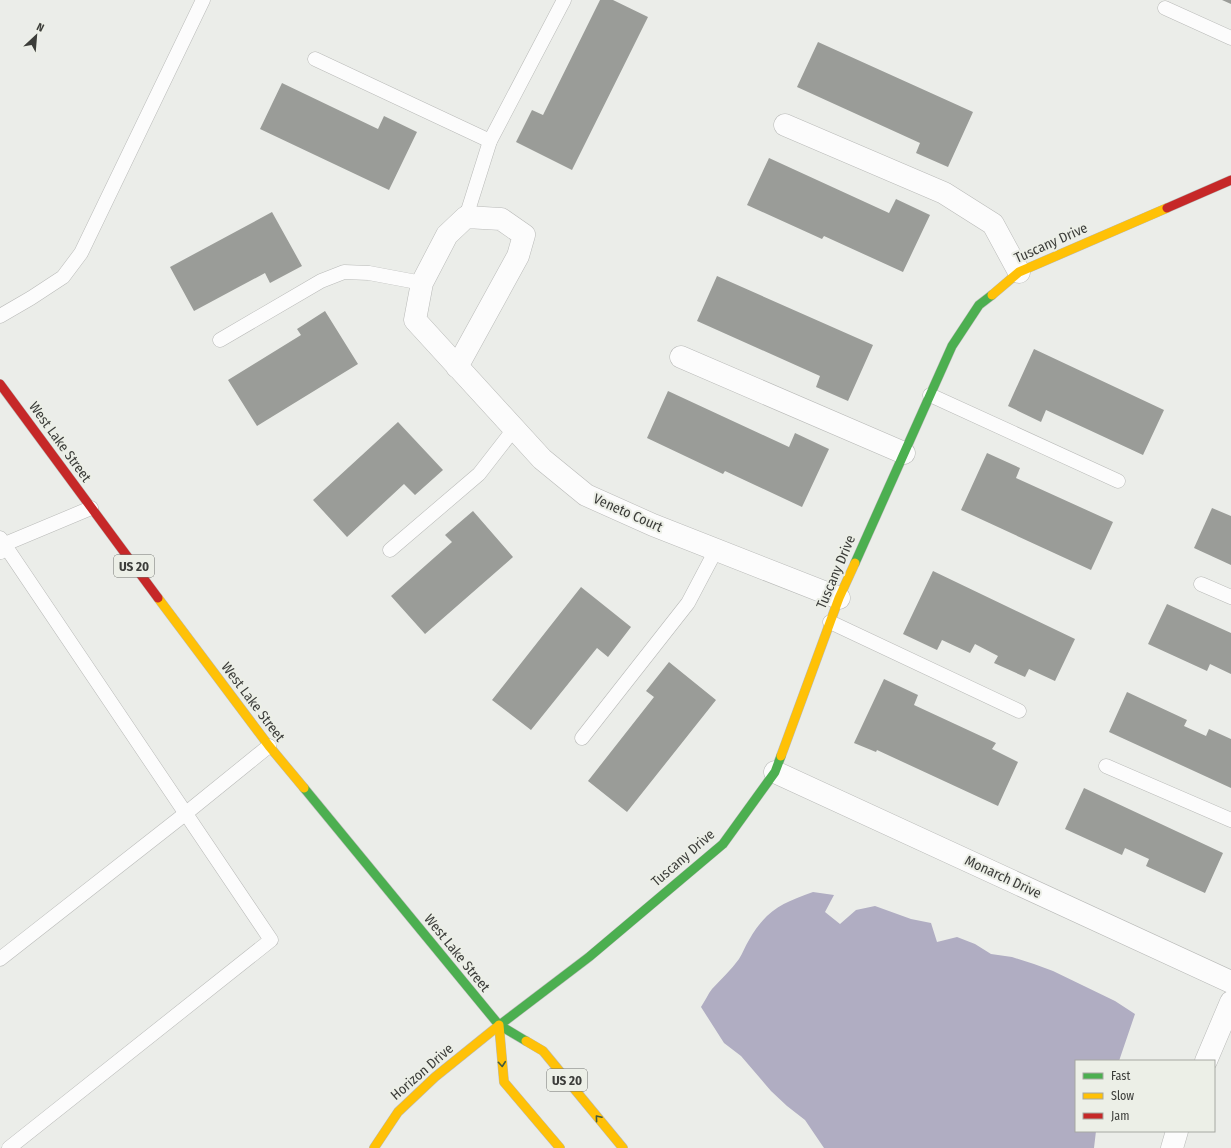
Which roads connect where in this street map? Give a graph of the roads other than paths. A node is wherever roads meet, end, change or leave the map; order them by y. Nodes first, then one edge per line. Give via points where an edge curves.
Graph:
1 (203, 0) edge
2 (564, 0) edge
3 (1165, 8) dead end
4 (1231, 38) edge
5 (315, 59) dead end
6 (785, 125) dead end
7 (490, 141) junction
8 (1231, 180) edge
9 (466, 217) junction
10 (1019, 272) junction
11 (422, 283) junction
12 (0, 316) edge
13 (220, 340) dead end
14 (681, 357) dead end
15 (457, 367) junction
16 (0, 384) edge
17 (930, 395) junction
18 (514, 429) junction
19 (904, 453) junction
20 (1118, 481) dead end
21 (91, 508) junction
22 (2, 545) edge
23 (390, 550) dead end
24 (716, 550) junction
25 (1201, 584) dead end
26 (1231, 597) edge
27 (839, 598) junction
28 (830, 622) junction
29 (1020, 711) dead end
30 (582, 738) dead end
31 (269, 746) junction
32 (1106, 766) dead end
33 (775, 772) junction
34 (185, 814) junction
35 (1231, 820) edge
36 (0, 959) edge
37 (1231, 982) edge
38 (1231, 1002) edge
39 (498, 1025) junction
40 (1206, 1060) edge
41 (1176, 1132) edge
42 (9, 1148) edge
43 (374, 1148) edge
44 (560, 1148) edge
45 (623, 1148) edge
46 (1172, 1148) edge

1 - 12 lane via 81,253 63,277
2 - 7 lane
3 - 4 lane
5 - 7 lane
6 - 10 street via 944,193 993,224
7 - 9 lane
8 - 10 main road, Tuscany Drive
9 - 11 street, Veneto Court via 447,235
9 - 15 street via 501,219 524,236 518,256
10 - 17 main road, Tuscany Drive via 979,305 952,346
11 - 13 lane via 369,273 344,272 321,281
11 - 15 street, Veneto Court via 415,320
14 - 19 street
15 - 18 street, Veneto Court
16 - 21 main road, West Lake Street / US 20
17 - 19 main road, Tuscany Drive
17 - 20 lane
18 - 23 lane via 479,474
18 - 24 street, Veneto Court via 542,459 586,495
19 - 27 main road, Tuscany Drive
21 - 22 lane
21 - 31 main road, West Lake Street / US 20
22 - 34 lane
24 - 27 street, Veneto Court
24 - 30 lane via 688,603
25 - 26 lane
27 - 28 main road, Tuscany Drive
28 - 29 lane
28 - 33 main road, Tuscany Drive
31 - 34 lane
31 - 39 main road, West Lake Street / US 20
32 - 35 lane
33 - 37 street, Monarch Drive
33 - 39 main road, Tuscany Drive via 723,844 589,957
34 - 36 lane
34 - 42 lane via 271,940
38 - 40 street
39 - 43 main road, Horizon Drive via 435,1077 398,1112
39 -> 44 main road via 504,1082
45 -> 39 main road, West Lake Street / US 20 via 543,1052
41 - 46 street

